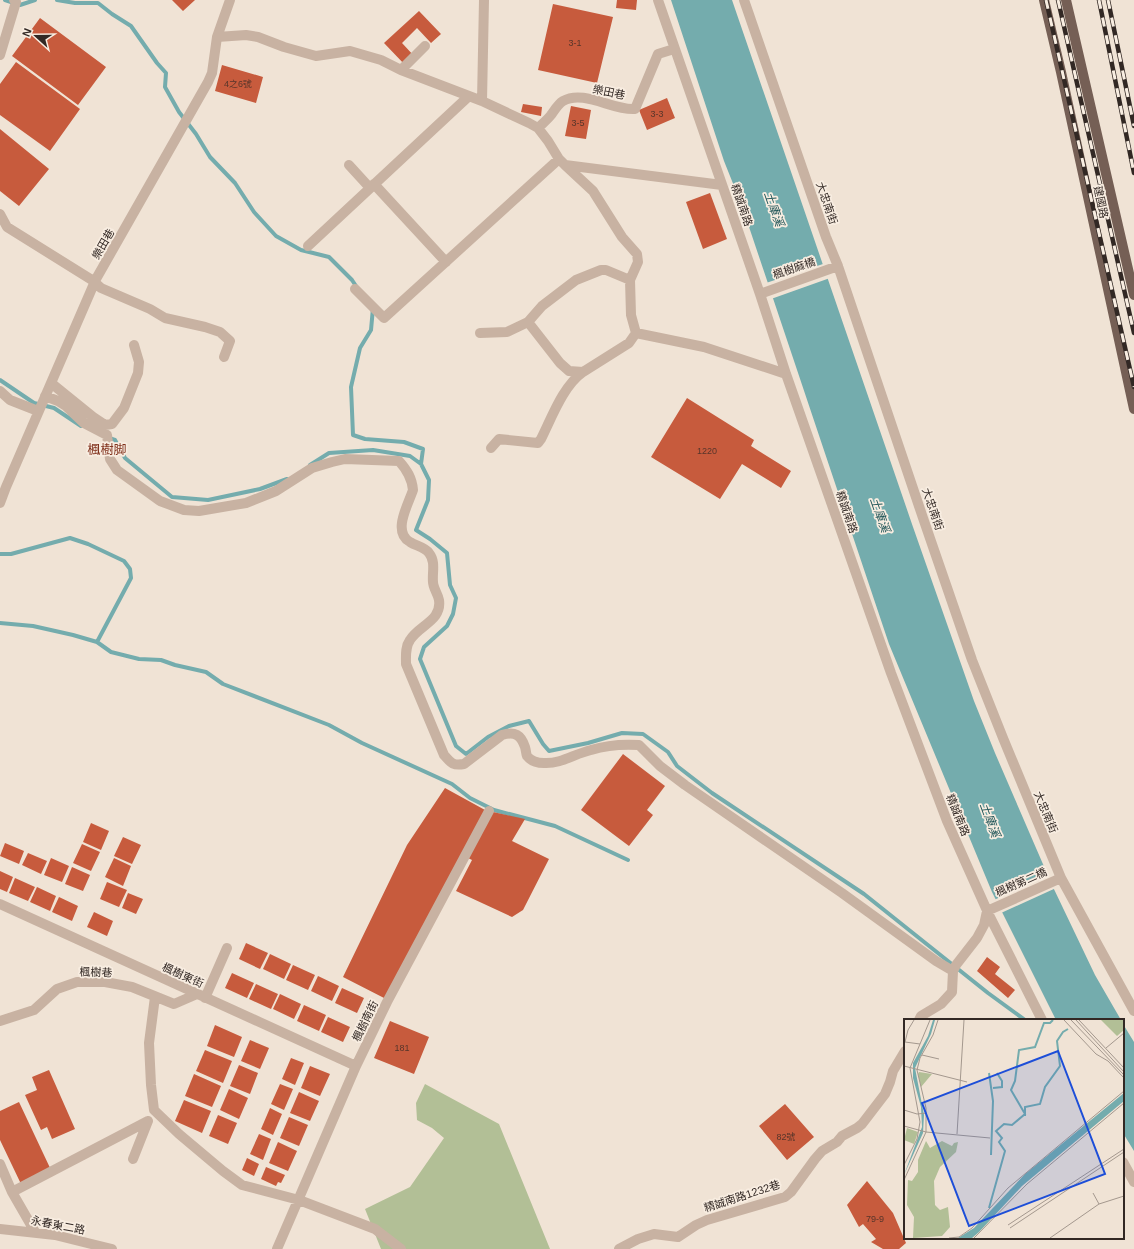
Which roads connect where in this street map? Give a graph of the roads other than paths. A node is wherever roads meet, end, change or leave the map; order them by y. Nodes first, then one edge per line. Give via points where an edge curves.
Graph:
1 (14, 0) edge
2 (230, 0) edge
3 (484, 0) edge
4 (658, 0) edge
5 (744, 0) edge
6 (1044, 0) edge
7 (1066, 0) edge
8 (217, 37) junction
9 (425, 46) dead end
10 (674, 49) junction
11 (0, 55) edge
12 (402, 70) junction
13 (469, 96) junction
14 (482, 101) junction
15 (538, 128) junction
16 (562, 162) junction
17 (349, 164) dead end
18 (722, 185) junction
19 (372, 186) junction
20 (0, 214) edge
21 (308, 246) dead end
22 (446, 262) junction
23 (838, 266) junction
24 (630, 280) junction
25 (95, 283) junction
26 (355, 289) dead end
27 (764, 292) junction
28 (1134, 295) edge
29 (528, 322) junction
30 (480, 333) dead end
31 (636, 333) junction
32 (134, 345) dead end
33 (224, 357) dead end
34 (583, 372) junction
35 (786, 374) junction
36 (50, 383) junction
37 (0, 391) edge
38 (45, 396) junction
39 (1134, 409) edge
40 (38, 411) junction
41 (491, 448) dead end
42 (0, 503) edge
43 (489, 811) dead end
44 (1061, 878) junction
45 (0, 904) edge
46 (989, 910) junction
47 (227, 948) dead end
48 (953, 972) junction
49 (201, 996) junction
50 (155, 997) junction
51 (1134, 1011) edge
52 (920, 1019) edge
53 (1042, 1019) edge
54 (0, 1021) edge
55 (904, 1053) edge
56 (356, 1066) junction
57 (133, 1159) dead end
58 (0, 1164) edge
59 (1124, 1164) edge
60 (1134, 1182) edge
61 (12, 1192) junction
62 (299, 1200) junction
63 (0, 1229) edge
64 (35, 1232) junction
65 (98, 1247) edge
66 (112, 1249) edge
67 (277, 1249) edge
68 (401, 1249) edge
69 (619, 1249) edge

1 - 11 street via 16,2
2 - 8 street, 樂田巷
3 - 14 street
4 - 10 street, 精誠南路
5 - 23 street, 大忠南街
6 - 39 main road, 建國路
7 - 28 main road, 建國路
8 - 12 street via 258,37 316,56 353,51
8 - 25 street, 樂田巷 via 212,73 208,82
9 - 12 street
10 - 15 street, 樂田巷 via 658,54 635,109 586,99 571,99 562,102
10 - 18 street, 精誠南路
12 - 13 street
13 - 14 street
13 - 19 street
14 - 15 street
15 - 16 street
16 - 18 street
16 - 22 street
16 - 24 street via 593,191 622,237 637,254 638,262
17 - 19 street
18 - 27 street, 精誠南路
19 - 21 street
19 - 22 street
20 - 25 street via 7,227
22 - 26 street via 384,318
23 - 27 street, 楓樹麻橋
23 - 44 street, 大忠南街 via 972,660
24 - 29 street via 601,270 576,280 542,306
24 - 31 street via 631,315
25 - 33 street via 165,318 220,332 230,341
25 - 36 street, 樂田巷
27 - 35 street, 精誠南路
29 - 30 street via 507,332
29 - 34 street via 560,364 569,371
31 - 34 street via 630,343
31 - 35 street via 704,347
32 - 36 street via 139,362 138,373 124,408 112,424 105,425
34 - 41 street via 568,387 538,443 500,439
35 - 46 street, 精誠南路 via 891,673 944,814
36 - 38 street, 樂田巷
37 - 40 street via 10,400
38 - 40 street, 樂田巷
38 - 48 street via 58,401 84,423 107,435 110,459 118,470 160,501 184,510 199,511 246,503 276,491 312,468 345,459 399,461 408,471 413,484 401,526 402,533 409,542 430,554 433,561 433,583 439,600 435,618 409,640 406,664 444,756 450,763 457,766 464,764 502,735 509,733 518,734 522,738 532,760 548,764 589,750 624,744 639,745 660,766
40 - 42 street, 樂田巷
43 - 56 street, 楓樹南街 via 387,1002
44 - 46 street, 楓樹第二橋
44 - 51 street, 大忠南街
45 - 49 street, 楓樹東街
46 - 48 street via 977,938
46 - 53 street, 精誠南路
47 - 49 street
48 - 52 street via 952,992 941,1004
49 - 50 street, 楓樹巷 via 174,1004
49 - 56 street, 楓樹東街
50 - 54 street, 楓樹巷 via 132,987 105,982 77,982 57,989 34,1010
50 - 62 street via 149,1043 154,1110 179,1134 242,1185
55 - 69 street, 精誠南路1232巷 via 884,1094 862,1124 822,1151 792,1192 785,1197 696,1224 678,1237 654,1234
56 - 62 street, 楓樹南街
57 - 61 street via 148,1121
58 - 61 street
59 - 60 street
61 - 64 street
62 - 67 street, 楓樹南街
62 - 68 street via 375,1229
63 - 64 street, 永春東二路
64 - 65 street, 永春東二路
65 - 66 street, 永春東二路

